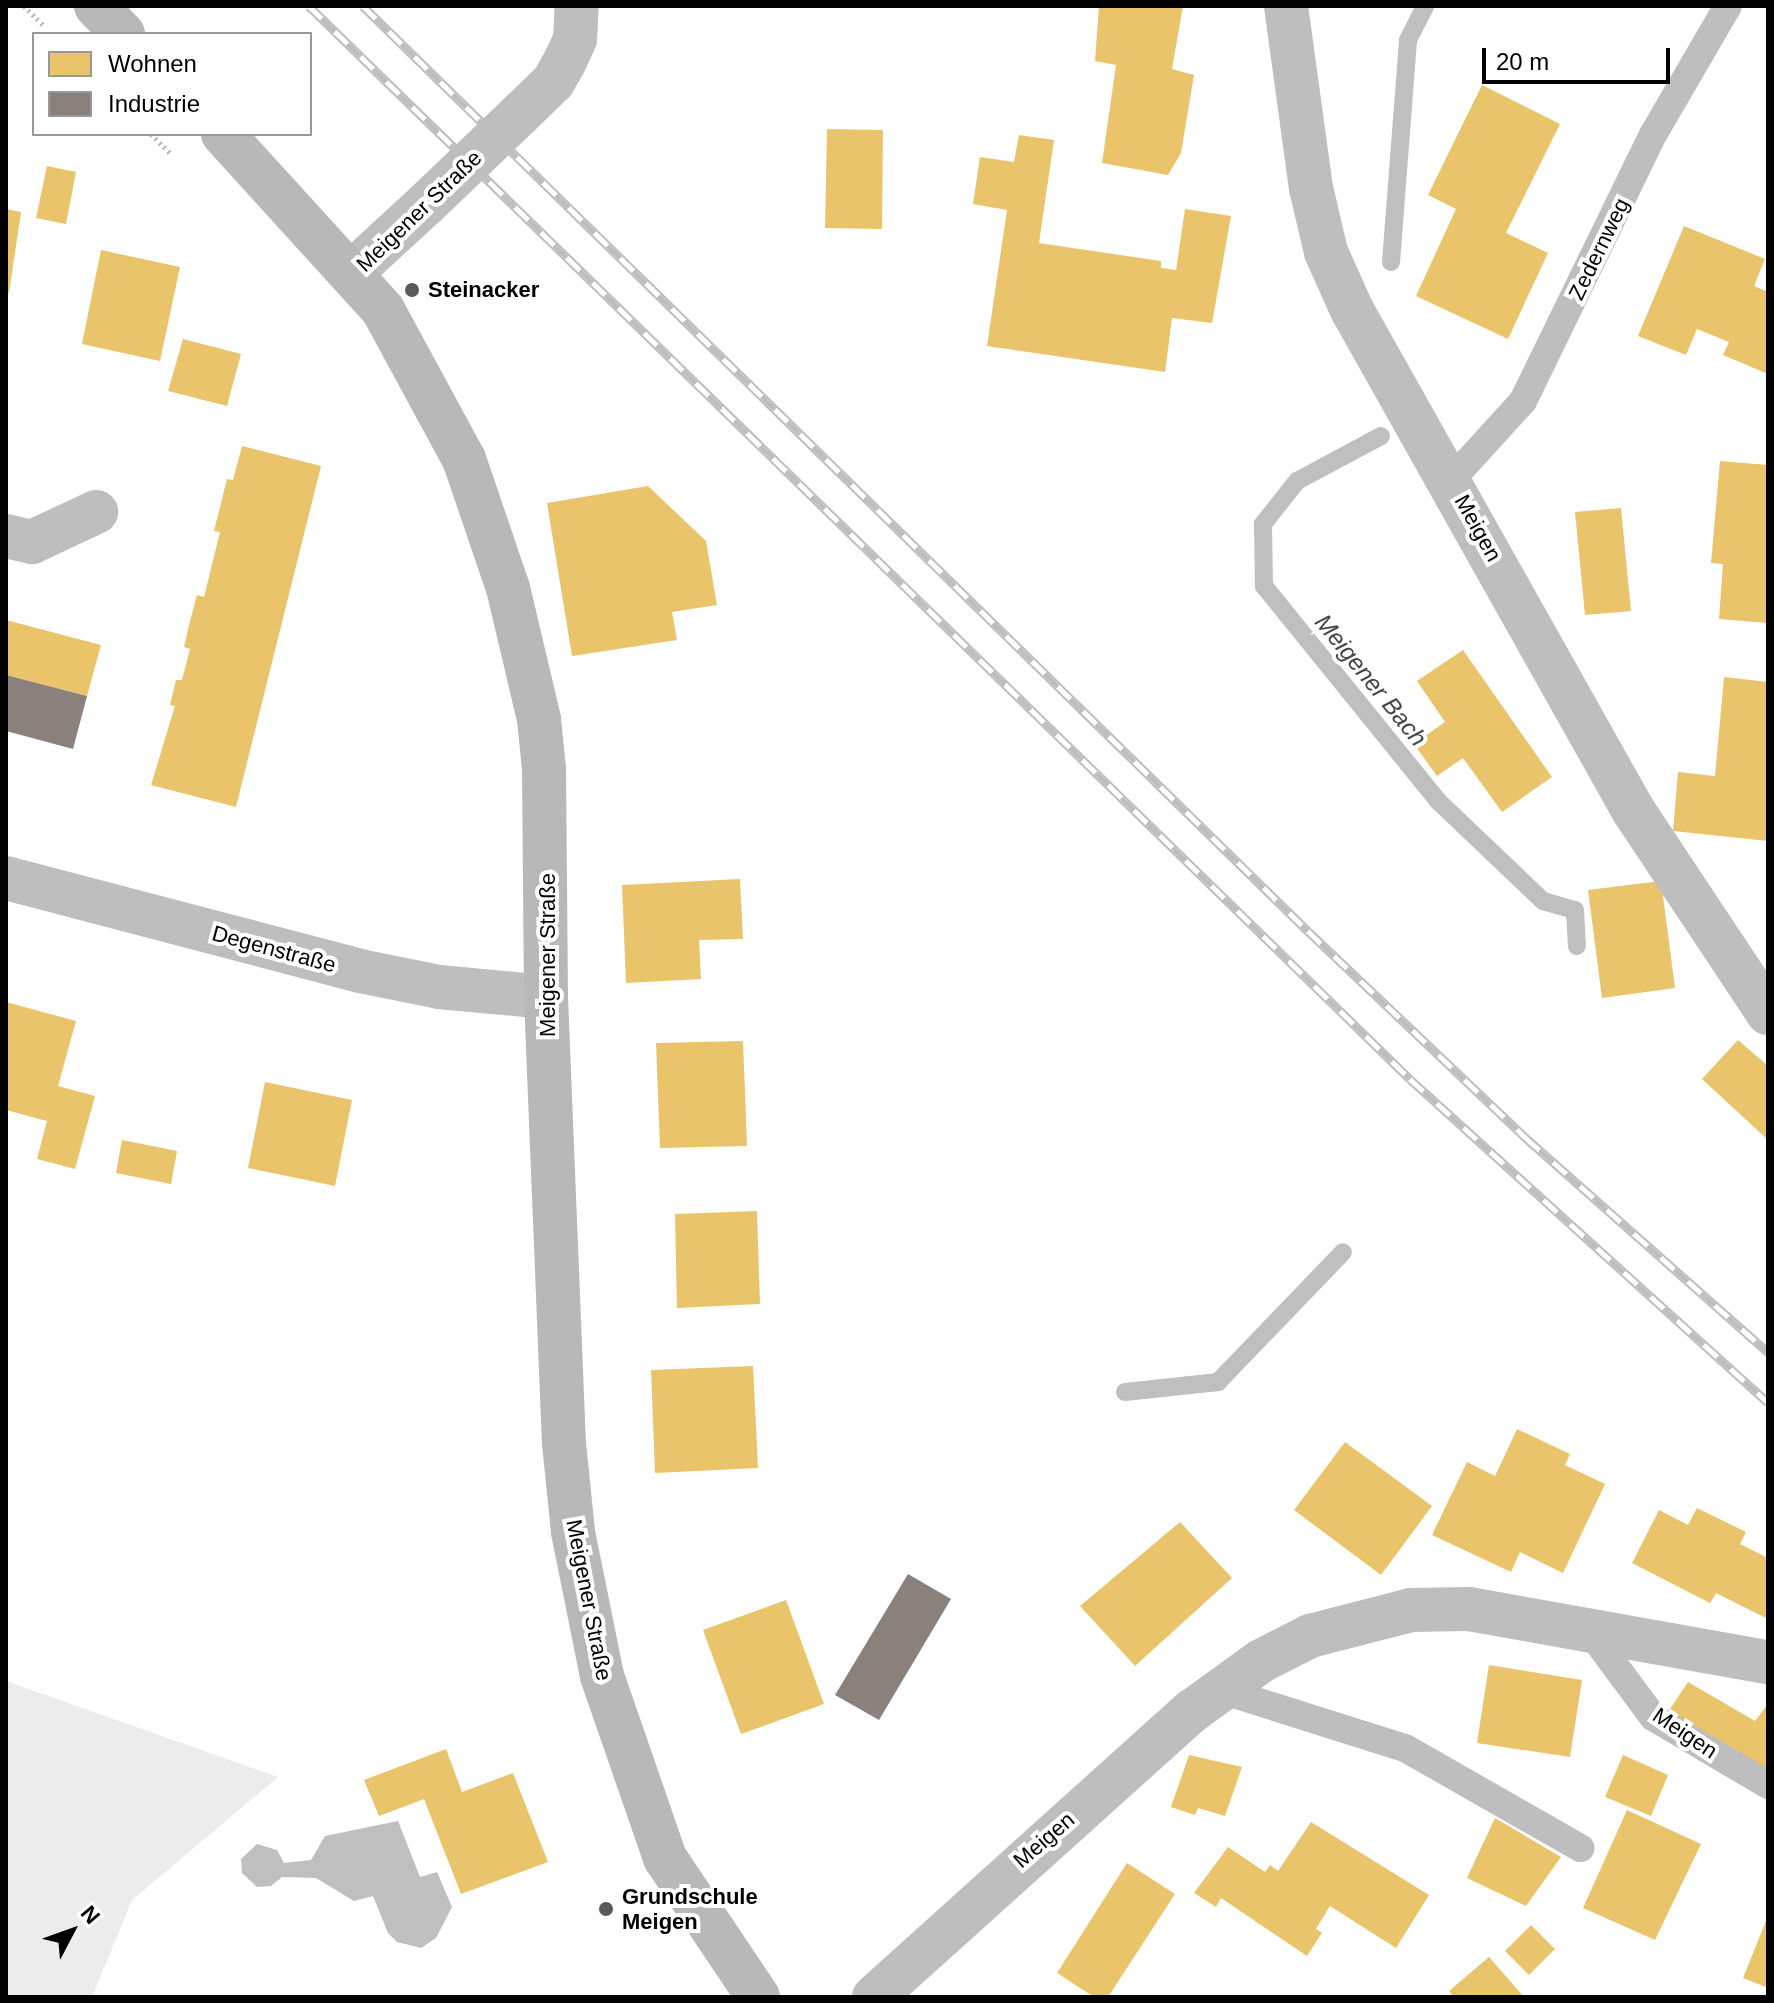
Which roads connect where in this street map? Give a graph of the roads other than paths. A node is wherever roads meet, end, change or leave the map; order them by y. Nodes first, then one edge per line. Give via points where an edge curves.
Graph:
1 (96, 6) edge
2 (577, 6) edge
3 (1286, 6) edge
4 (1728, 6) edge
5 (121, 32) edge
6 (225, 136) edge
7 (352, 272) junction
8 (1452, 479) junction
9 (96, 512) dead end
10 (6, 536) edge
11 (6, 878) edge
12 (546, 997) junction
13 (1768, 1013) edge
14 (1587, 1628) junction
15 (1768, 1662) edge
16 (1221, 1690) junction
17 (1768, 1785) edge
18 (1580, 1848) dead end
19 (758, 1997) edge
20 (874, 1997) edge

1 - 5 street
2 - 7 street, Meigener Straße, bridge via 575,39 553,82
3 - 8 street, Meigen via 1301,133 1326,252 1396,395
4 - 8 lane, Zedernweg via 1654,133 1523,401
6 - 7 street
7 - 12 street, Meigener Straße via 409,353 464,459 520,633 544,769
8 - 13 street, Meigen via 1633,810
9 - 10 street via 32,542
11 - 12 street, Degenstraße via 360,971 439,987
12 - 19 street, Meigener Straße via 564,1443 590,1625 602,1676 665,1858
14 - 15 street, Meigen
14 - 16 street, Meigen via 1469,1609 1411,1610 1310,1636
14 - 17 lane, Meigen via 1653,1717
16 - 18 lane via 1405,1748
16 - 20 street, Meigen via 1002,1877

